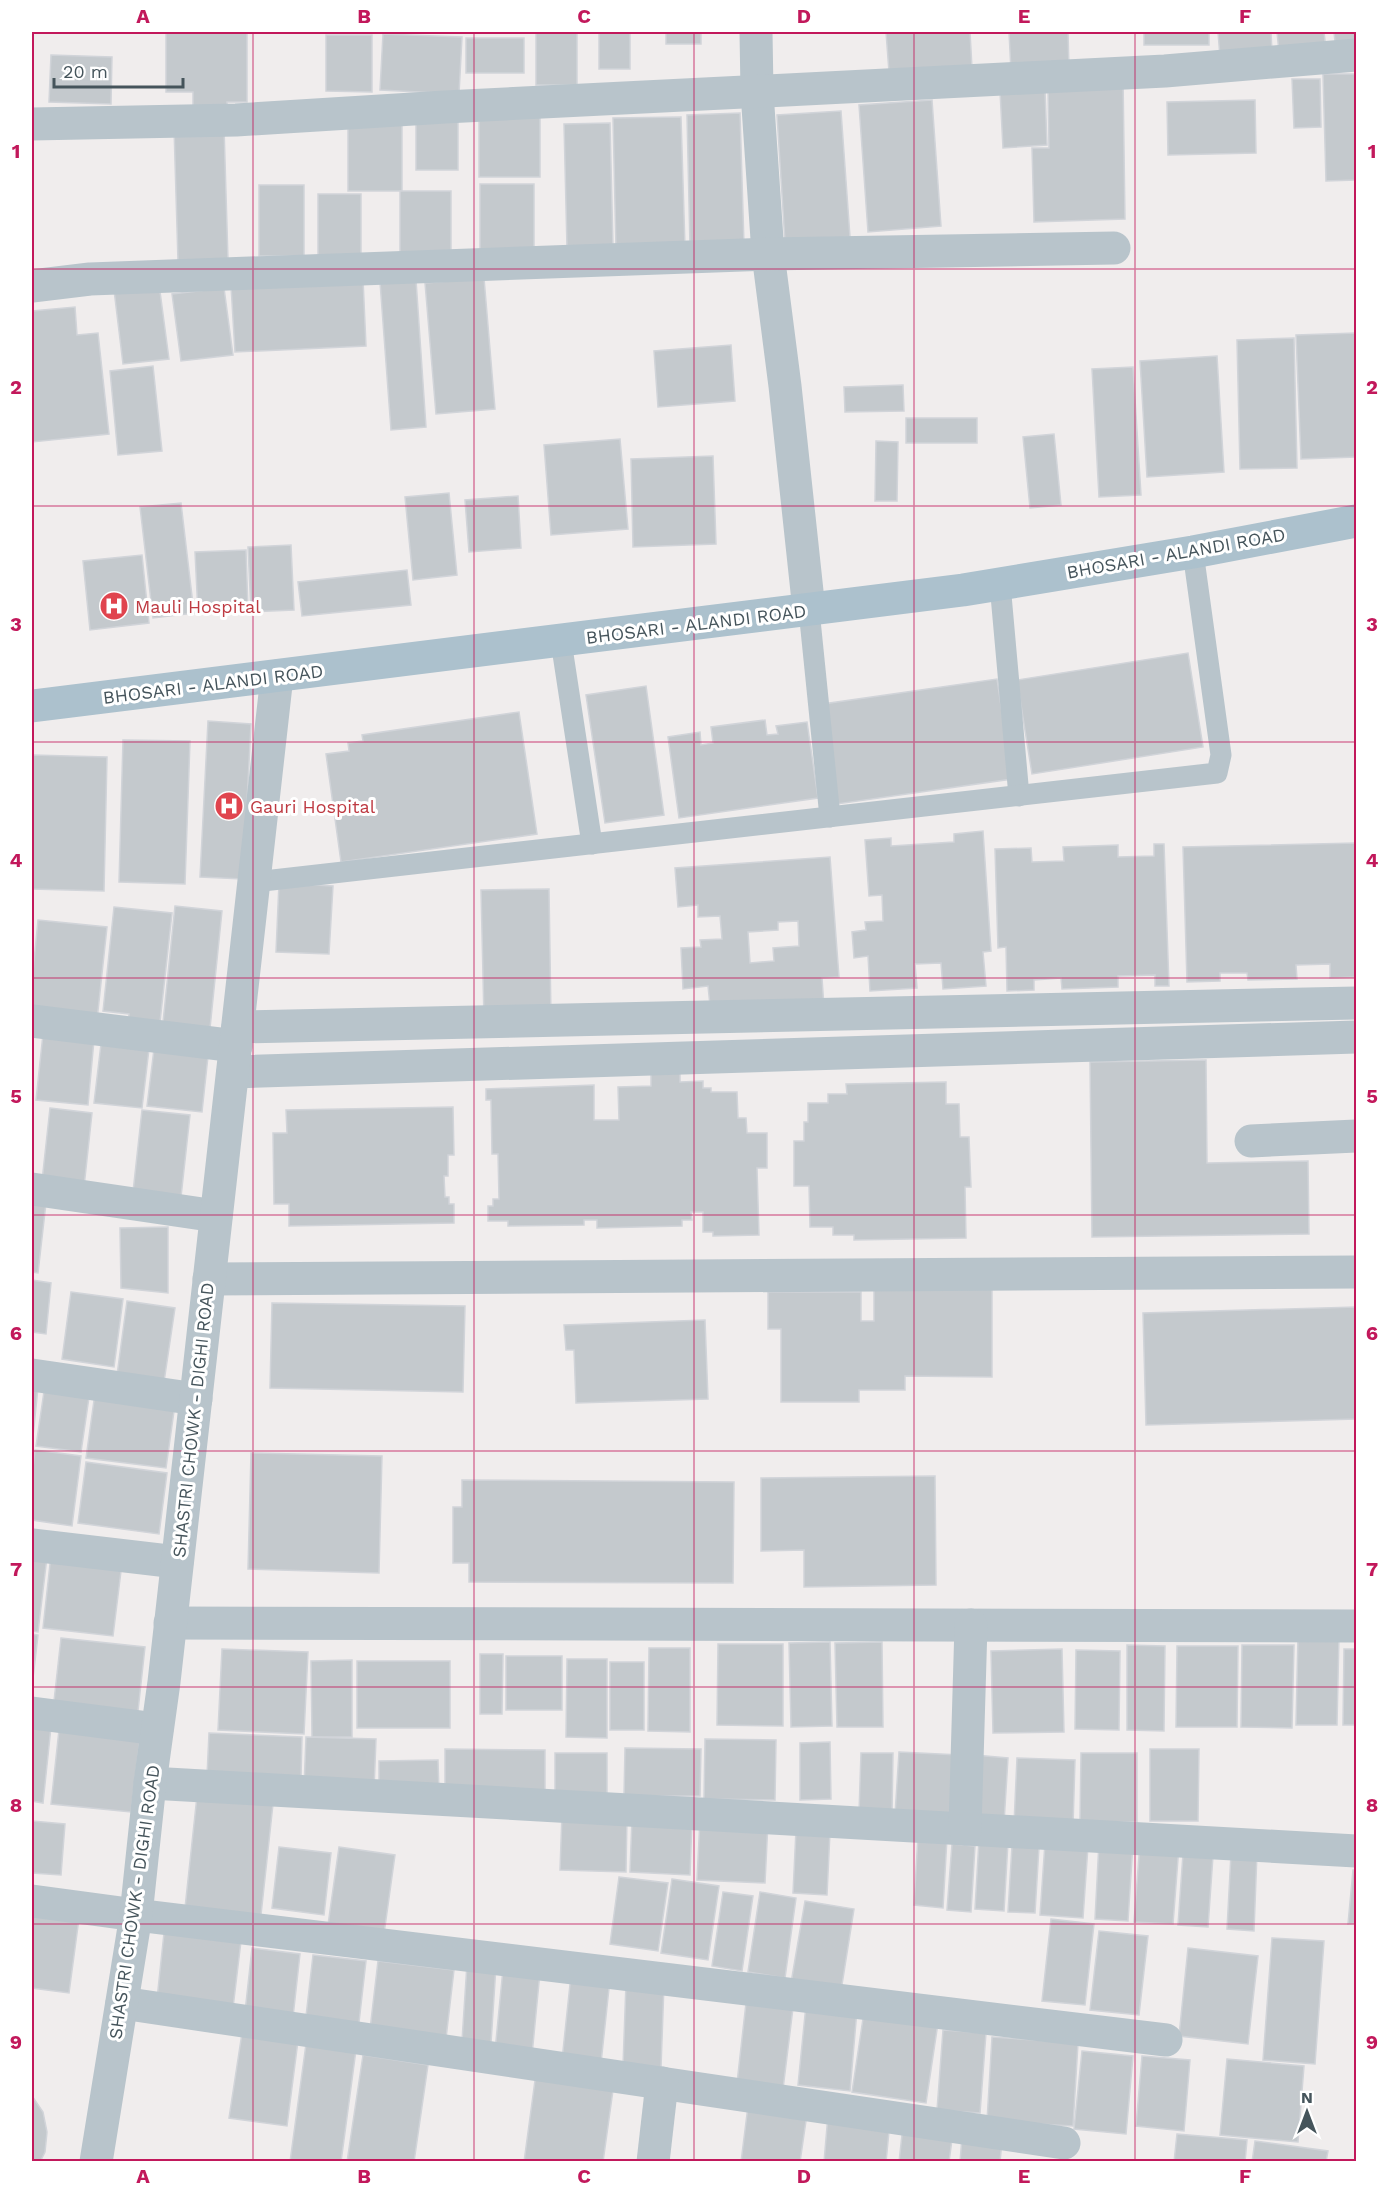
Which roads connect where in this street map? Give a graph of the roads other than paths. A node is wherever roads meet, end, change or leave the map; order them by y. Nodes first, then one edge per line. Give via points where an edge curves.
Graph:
1 (756, 32) edge
2 (1356, 55) edge
3 (757, 92) junction
4 (32, 124) edge
5 (1114, 248) dead end
6 (768, 254) junction
7 (32, 286) edge
8 (1356, 521) edge
9 (1193, 552) junction
10 (1000, 584) junction
11 (809, 610) junction
12 (561, 640) junction
13 (277, 676) junction
14 (32, 706) edge
15 (1019, 795) junction
16 (830, 817) junction
17 (592, 844) junction
18 (254, 882) junction
19 (1356, 1003) edge
20 (32, 1021) edge
21 (1356, 1037) edge
22 (236, 1048) junction
23 (1356, 1136) edge
24 (1251, 1141) dead end
25 (32, 1190) edge
26 (216, 1216) junction
27 (1356, 1272) edge
28 (209, 1279) junction
29 (32, 1375) edge
30 (196, 1399) junction
31 (32, 1545) edge
32 (177, 1562) junction
33 (170, 1623) junction
34 (971, 1625) junction
35 (1356, 1626) edge
36 (32, 1713) edge
37 (157, 1729) junction
38 (150, 1783) junction
39 (965, 1829) junction
40 (1356, 1851) edge
41 (32, 1901) edge
42 (136, 1916) junction
43 (122, 2003) junction
44 (1166, 2040) dead end
45 (662, 2083) junction
46 (1064, 2143) dead end
47 (96, 2162) edge
48 (653, 2162) edge

1 - 3 street
2 - 3 street via 1165,71
3 - 4 street via 236,120
3 - 6 street
5 - 6 street
6 - 7 street via 90,279
6 - 11 street
8 - 9 main road, BHOSARI - ALANDI ROAD
9 - 10 main road, BHOSARI - ALANDI ROAD
9 - 15 lane via 1221,755 1217,773
10 - 11 main road, BHOSARI - ALANDI ROAD
10 - 15 lane
11 - 12 main road, BHOSARI - ALANDI ROAD
11 - 16 lane
12 - 13 main road, BHOSARI - ALANDI ROAD
12 - 17 lane
13 - 14 main road, BHOSARI - ALANDI ROAD
13 - 18 street, SHASTRI CHOWK - DIGHI ROAD
15 - 16 lane
16 - 17 lane
17 - 18 lane
18 - 22 street, SHASTRI CHOWK - DIGHI ROAD
19 - 22 street
20 - 22 street
21 - 22 street
22 - 26 street, SHASTRI CHOWK - DIGHI ROAD
23 - 24 street
25 - 26 street
26 - 28 street, SHASTRI CHOWK - DIGHI ROAD
27 - 28 street
28 - 30 street, SHASTRI CHOWK - DIGHI ROAD
29 - 30 street
30 - 32 street, SHASTRI CHOWK - DIGHI ROAD
31 - 32 street
32 - 33 street, SHASTRI CHOWK - DIGHI ROAD
33 - 34 street
33 - 37 street, SHASTRI CHOWK - DIGHI ROAD
34 - 35 street
34 - 39 street
36 - 37 street
37 - 38 street, SHASTRI CHOWK - DIGHI ROAD
38 - 39 street
38 - 42 street, SHASTRI CHOWK - DIGHI ROAD
39 - 40 street
41 - 42 street
42 - 43 street, SHASTRI CHOWK - DIGHI ROAD
42 - 44 street
43 - 45 street
43 - 47 street, SHASTRI CHOWK - DIGHI ROAD
45 - 46 street
45 - 48 street

